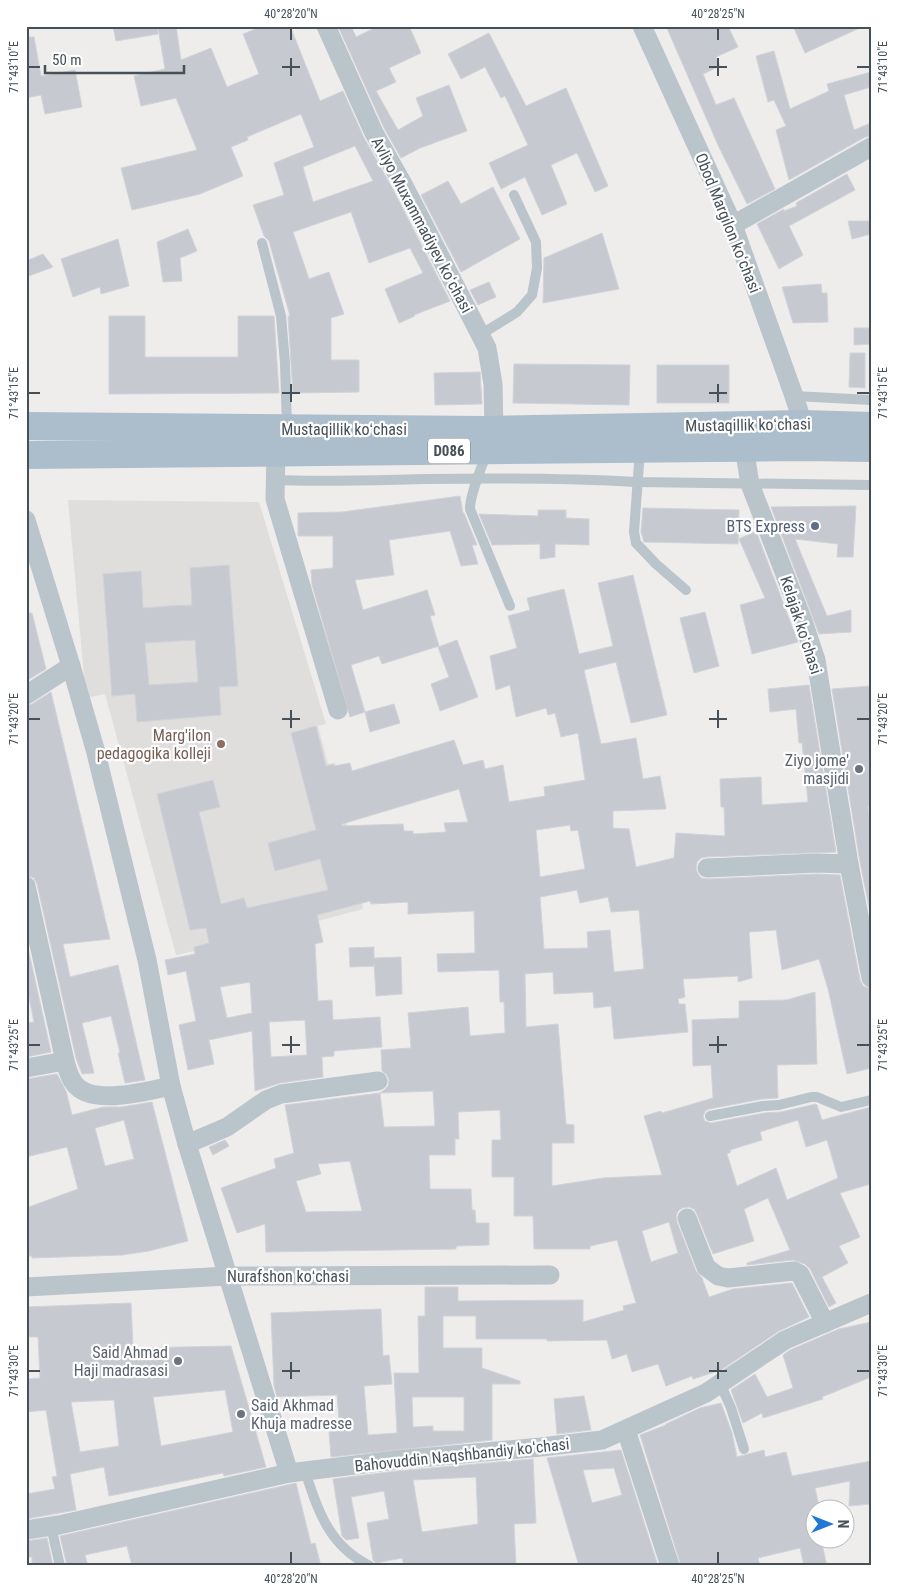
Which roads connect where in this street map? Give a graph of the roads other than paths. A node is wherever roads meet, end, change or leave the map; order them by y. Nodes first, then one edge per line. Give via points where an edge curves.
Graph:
1 (326, 26) edge
2 (642, 26) edge
3 (871, 147) edge
4 (514, 195) dead end
5 (733, 225) junction
6 (262, 243) dead end
7 (480, 335) junction
8 (794, 396) junction
9 (871, 400) edge
10 (26, 426) edge
11 (871, 426) edge
12 (803, 435) junction
13 (281, 440) junction
14 (491, 440) junction
15 (744, 447) junction
16 (640, 448) junction
17 (871, 448) edge
18 (26, 455) edge
19 (478, 479) junction
20 (275, 480) junction
21 (636, 482) junction
22 (750, 484) junction
23 (871, 485) edge
24 (26, 520) edge
25 (686, 590) dead end
26 (510, 606) dead end
27 (71, 666) junction
28 (26, 695) edge
29 (338, 710) dead end
30 (849, 864) junction
31 (707, 868) dead end
32 (26, 886) edge
33 (871, 978) edge
34 (65, 1061) junction
35 (26, 1068) edge
36 (378, 1081) dead end
37 (171, 1086) junction
38 (871, 1100) edge
39 (710, 1116) dead end
40 (187, 1144) junction
41 (687, 1218) dead end
42 (550, 1275) dead end
43 (228, 1276) junction
44 (26, 1287) edge
45 (871, 1303) edge
46 (825, 1323) junction
47 (720, 1383) junction
48 (626, 1430) junction
49 (744, 1449) dead end
50 (297, 1472) junction
51 (49, 1526) junction
52 (26, 1530) edge
53 (60, 1566) edge
54 (370, 1566) edge
55 (670, 1566) edge

1 - 7 street, Avliyo Muxammadiyev koʻchasi via 374,133
2 - 5 street, Obod Margilon koʻchasi
3 - 5 street
4 - 7 lane via 536,242 538,268 532,295 517,312
5 - 8 street, Obod Margilon koʻchasi
6 - 13 lane via 281,316 285,363
7 - 14 street, Avliyo Muxammadiyev koʻchasi via 487,348 493,384
8 - 9 lane
8 - 12 street, Obod Margilon koʻchasi
10 - 13 main road, Mustaqillik koʻchasi / D086
11 - 12 main road, Mustaqillik koʻchasi / D086
12 - 14 main road, Mustaqillik koʻchasi / D086
12 - 15 main road, Mustaqillik koʻchasi / D086
12 - 17 main road, Mustaqillik koʻchasi / D086
13 - 14 main road, Mustaqillik koʻchasi / D086
13 - 18 main road, Mustaqillik koʻchasi / D086
13 - 20 street
14 - 16 main road, Mustaqillik koʻchasi / D086
14 - 19 lane
15 - 16 main road, Mustaqillik koʻchasi / D086
15 - 22 street, Kelajak koʻchasi
16 - 21 lane
19 - 20 lane
19 - 21 lane
19 - 26 lane via 470,498 470,509
20 - 29 street via 275,499
21 - 22 lane
21 - 25 lane via 636,543
22 - 23 lane
22 - 30 street, Kelajak koʻchasi via 816,660
24 - 27 street
27 - 28 street
27 - 37 street via 147,960
30 - 31 street
30 - 33 street, Kelajak koʻchasi
32 - 34 street
34 - 35 street
34 - 37 street via 74,1083 82,1091 120,1096
36 - 40 street via 281,1094 266,1100 227,1127
37 - 40 street
38 - 39 lane via 841,1107 811,1097
40 - 43 street
41 - 46 street via 706,1267 718,1276 728,1278 794,1271 800,1274
42 - 43 street, Nurafshon koʻchasi
43 - 44 street, Nurafshon koʻchasi
43 - 50 street
45 - 46 street, Bahovuddin Naqshbandiy koʻchasi
46 - 47 street, Bahovuddin Naqshbandiy koʻchasi via 785,1340
47 - 48 street, Bahovuddin Naqshbandiy koʻchasi via 706,1393
47 - 49 lane
48 - 50 street, Bahovuddin Naqshbandiy koʻchasi via 602,1440
48 - 55 street
50 - 51 street, Bahovuddin Naqshbandiy koʻchasi
50 - 54 lane via 335,1539 356,1559
51 - 52 street, Bahovuddin Naqshbandiy koʻchasi
51 - 53 lane

